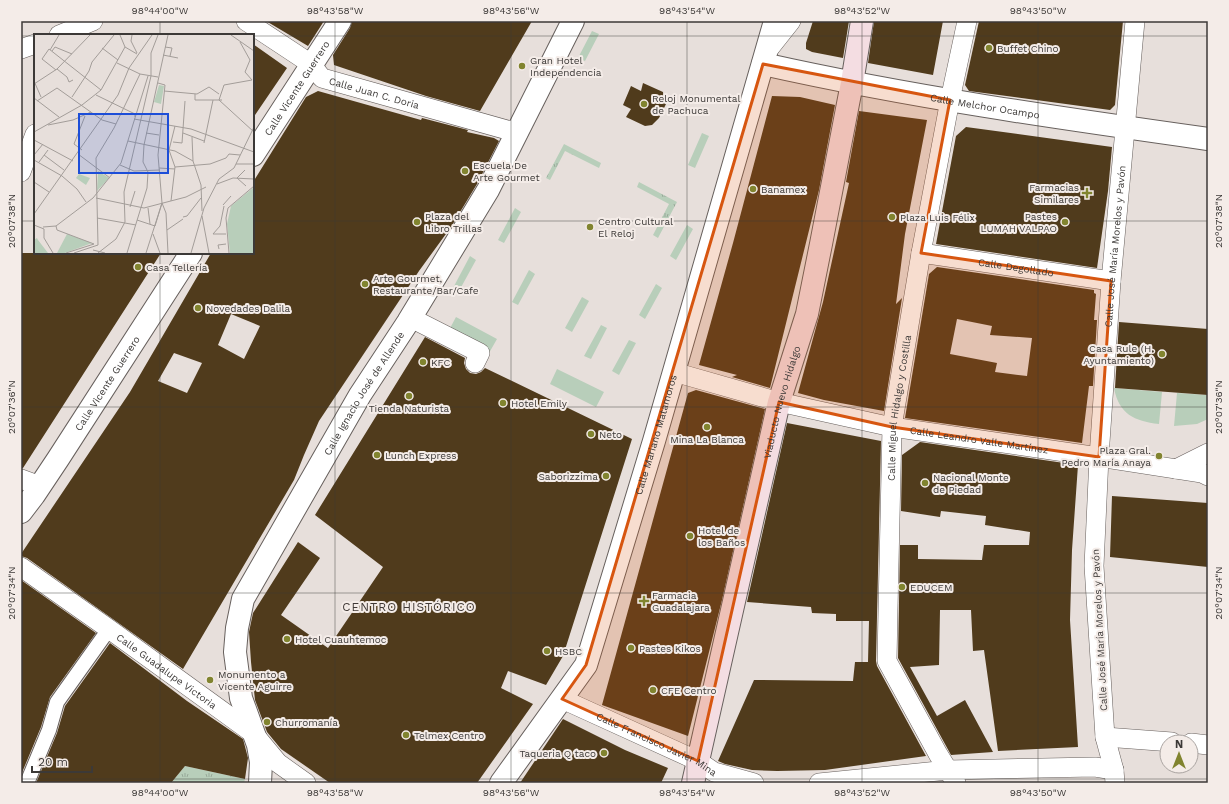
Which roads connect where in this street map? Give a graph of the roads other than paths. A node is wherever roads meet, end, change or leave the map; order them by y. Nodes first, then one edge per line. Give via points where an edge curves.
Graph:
1 (246, 21) edge
2 (340, 21) edge
3 (573, 21) edge
4 (775, 21) edge
5 (791, 21) edge
6 (862, 21) edge
7 (967, 21) edge
8 (1135, 21) edge
9 (87, 27) edge
10 (62, 34) edge
11 (34, 44) edge
12 (21, 49) edge
13 (765, 58) junction
14 (311, 64) junction
15 (852, 83) junction
16 (950, 100) junction
17 (1125, 127) junction
18 (518, 133) junction
19 (34, 137) edge
20 (1208, 139) edge
21 (254, 154) edge
22 (21, 172) edge
23 (921, 253) junction
24 (190, 254) edge
25 (1111, 281) junction
26 (411, 318) junction
27 (475, 362) dead end
28 (674, 372) junction
29 (779, 402) junction
30 (892, 427) junction
31 (1208, 453) edge
32 (1099, 457) junction
33 (1176, 469) junction
34 (1208, 476) edge
35 (30, 483) edge
36 (21, 512) edge
37 (21, 567) edge
38 (109, 629) junction
39 (562, 699) junction
40 (254, 734) junction
41 (1105, 737) junction
42 (1159, 741) edge
43 (698, 761) junction
44 (1114, 776) edge
45 (952, 777) edge
46 (27, 783) edge
47 (260, 783) edge
48 (306, 783) edge
49 (501, 783) edge
50 (693, 783) edge
51 (754, 783) edge
52 (819, 783) edge

1 - 14 street, Calle Juan C. Doria
2 - 14 street, Calle Vicente Guerrero
3 - 18 street, Calle Ignacio José de Allende
4 - 13 street, Calle Mariano Matamoros
5 - 13 street
6 - 15 main road, Viaducto Nuevo Hidalgo
7 - 16 street, Calle Miguel Hidalgo y Costilla
8 - 17 street, Calle José María Morelos y Pavón
9 - 10 street
11 - 12 street
13 - 15 street, Calle Melchor Ocampo
13 - 28 street, Calle Mariano Matamoros
14 - 18 street, Calle Juan C. Doria via 322,78
14 - 21 street, Calle Vicente Guerrero
15 - 16 street, Calle Melchor Ocampo
15 - 29 main road, Viaducto Nuevo Hidalgo via 807,314
16 - 17 street, Calle Melchor Ocampo
16 - 23 street, Calle Miguel Hidalgo y Costilla
17 - 20 street, Calle Melchor Ocampo
17 - 25 street, Calle José María Morelos y Pavón
18 - 26 street, Calle Ignacio José de Allende via 488,190
19 - 22 street
23 - 25 street, Calle Degollado
23 - 30 street, Calle Miguel Hidalgo y Costilla
24 - 35 street, Calle Vicente Guerrero
25 - 32 street, Calle José María Morelos y Pavón
26 - 27 street via 480,353
26 - 40 street, Calle Ignacio José de Allende via 360,395 243,599 235,652 241,698
28 - 29 street, Calle Leandro Valle Martínez
28 - 39 street, Calle Mariano Matamoros via 586,665
29 - 30 street, Calle Leandro Valle Martínez
29 - 43 main road, Viaducto Nuevo Hidalgo
30 - 32 street, Calle Leandro Valle Martínez
30 - 45 street, Calle Miguel Hidalgo y Costilla via 887,661
31 - 33 street
32 - 33 street, Calle Leandro Valle Martínez
32 - 41 street, Calle José María Morelos y Pavón via 1094,566
33 - 34 street, Calle Leandro Valle Martínez
35 - 36 street, Calle Vicente Guerrero
37 - 38 street, Calle Guadalupe Victoria
38 - 40 street, Calle Guadalupe Victoria
38 - 46 street via 57,702 49,730
39 - 43 street, Calle Francisco Javier Mina
39 - 49 street, Calle Mariano Matamoros
40 - 47 street, Calle Ignacio José de Allende via 260,757
40 - 48 street, Calle Guadalupe Victoria via 278,763
41 - 42 street
41 - 44 street, Calle José María Morelos y Pavón
43 - 50 main road, Viaducto Nuevo Hidalgo
43 - 51 street, Calle Francisco Javier Mina via 714,772
44 - 45 street via 1095,767
45 - 52 street

